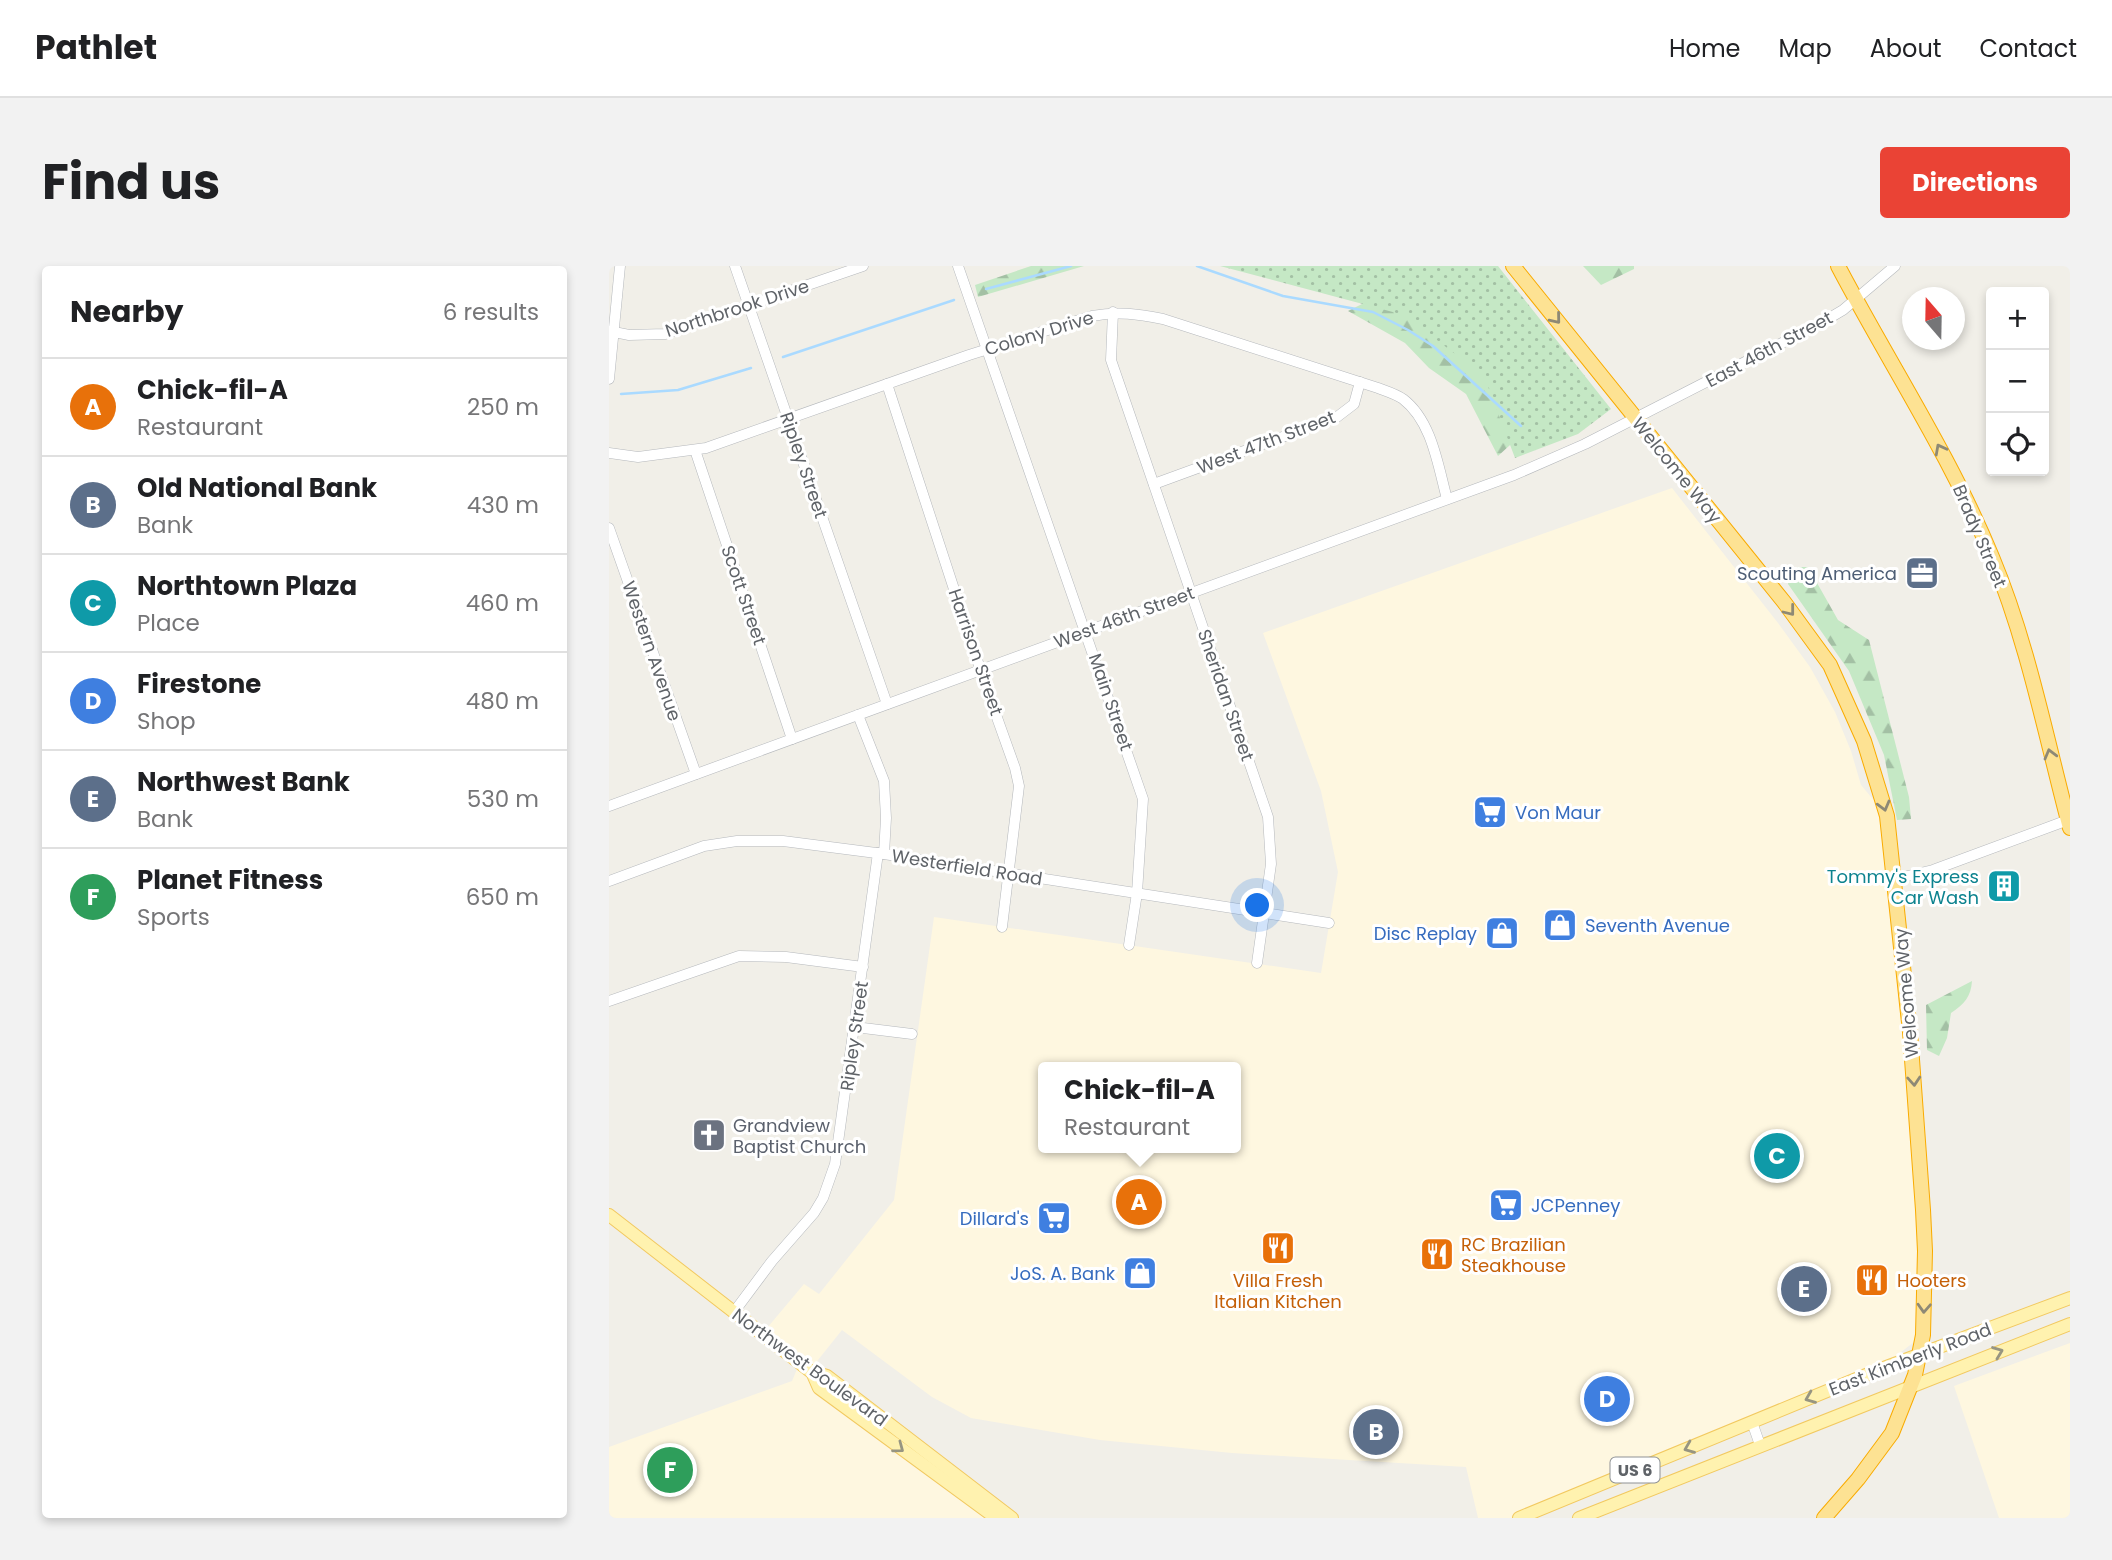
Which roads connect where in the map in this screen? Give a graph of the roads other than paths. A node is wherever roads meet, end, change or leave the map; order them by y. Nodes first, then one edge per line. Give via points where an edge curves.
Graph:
1 (620, 266) edge
2 (735, 266) edge
3 (863, 266) edge
4 (958, 266) edge
5 (1513, 266) edge
6 (1837, 266) edge
7 (1895, 266) edge
8 (839, 270) edge
9 (1855, 300) junction
10 (749, 306) junction
11 (1113, 312) junction
12 (612, 331) edge
13 (988, 349) junction
14 (609, 379) edge
15 (1360, 382) junction
16 (887, 384) junction
17 (1636, 418) junction
18 (788, 420) junction
19 (695, 450) junction
20 (609, 453) edge
21 (1154, 484) junction
22 (1447, 499) junction
23 (609, 528) edge
24 (1191, 593) junction
25 (1086, 630) junction
26 (981, 670) junction
27 (887, 704) junction
28 (858, 715) junction
29 (792, 740) junction
30 (696, 774) junction
31 (609, 806) edge
32 (2069, 824) edge
33 (881, 854) junction
34 (1009, 873) junction
35 (1895, 879) junction
36 (609, 881) edge
37 (1137, 893) junction
38 (1264, 913) junction
39 (1329, 923) dead end
40 (1002, 927) dead end
41 (1129, 945) dead end
42 (1257, 963) dead end
43 (863, 967) junction
44 (609, 1001) edge
45 (855, 1027) junction
46 (912, 1034) dead end
47 (609, 1215) edge
48 (2070, 1298) edge
49 (734, 1312) junction
50 (2070, 1324) edge
51 (1919, 1355) junction
52 (812, 1372) junction
53 (1911, 1385) junction
54 (1752, 1422) junction
55 (1760, 1445) junction
56 (994, 1516) edge
57 (1012, 1518) edge
58 (1519, 1518) edge
59 (1579, 1518) edge
60 (1824, 1518) edge

1 - 12 street
2 - 10 street, Ripley Street
3 - 8 street, Northbrook Drive
4 - 13 street, Main Street
5 -> 17 highway, Welcome Way
6 - 9 highway, Brady Street
7 - 9 street, East 46th Street
8 - 10 street, Northbrook Drive
9 - 17 street, East 46th Street via 1821,323
32 -> 9 highway, Brady Street via 1994,561 1951,468
10 - 12 street, Northbrook Drive via 665,334
10 - 18 street, Ripley Street
11 - 13 street, Colony Drive
11 - 15 street, Colony Drive via 1163,319
11 - 21 street, Sheridan Street via 1111,360
12 - 14 street
13 - 16 street, Colony Drive
13 - 25 street, Main Street
15 - 21 street, West 47th Street via 1354,404 1337,417
15 - 22 street, Colony Drive via 1403,398 1419,416
16 - 18 street, Colony Drive
16 - 26 street, Harrison Street
17 - 22 street, West 46th Street via 1550,460
17 -> 35 highway, Welcome Way via 1830,665 1875,773 1887,816
18 - 19 street, Colony Drive
18 - 27 street, Ripley Street
19 - 20 street, Colony Drive via 638,457
19 - 29 street, Scott Street
21 - 24 street, Sheridan Street
22 - 24 street, West 46th Street
23 - 30 street, Western Avenue
24 - 25 street, West 46th Street
24 - 38 street, Sheridan Street via 1268,817 1271,864
25 - 26 street, West 46th Street
25 - 37 street, Main Street via 1143,799
26 - 27 street, West 46th Street
26 - 34 street, Harrison Street via 1019,786
27 - 28 street, West 46th Street
28 - 29 street, West 46th Street
28 - 33 street, Ripley Street via 884,781 886,818
29 - 30 street, West 46th Street
30 - 31 street, West 46th Street
32 - 35 street
33 - 34 street, Westerfield Road
33 - 36 street, Westerfield Road via 783,841 737,841 704,846
33 - 43 street, Ripley Street
34 - 37 street, Westerfield Road
34 - 40 street, Harrison Street
35 -> 51 highway, Welcome Way via 1925,1251
37 - 38 street, Westerfield Road
37 - 41 street, Main Street
38 - 39 street, Westerfield Road
38 - 42 street, Sheridan Street
43 - 44 street via 739,956
43 - 45 street, Ripley Street
45 - 46 street
45 - 49 street, Ripley Street via 839,1148 823,1198
47 - 49 main road, Northwest Boulevard
48 - 51 main road, East Kimberly Road / US 6
49 - 52 main road, Northwest Boulevard
53 -> 50 main road, East Kimberly Road / US 6
51 - 53 highway, Welcome Way
51 -> 54 main road, East Kimberly Road / US 6
52 -> 56 main road via 818,1388
52 - 57 main road, Northwest Boulevard via 827,1376
53 - 55 main road, East Kimberly Road / US 6
53 - 60 highway, Welcome Way via 1879,1453
54 - 55 street
54 -> 58 main road, US 6
55 - 59 main road, US 6

